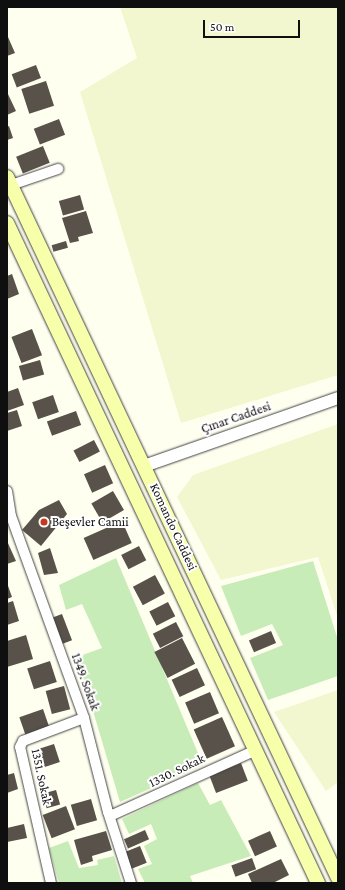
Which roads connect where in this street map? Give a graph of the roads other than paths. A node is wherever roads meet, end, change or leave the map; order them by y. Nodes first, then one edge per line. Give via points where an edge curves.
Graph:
1 (58, 169) dead end
2 (9, 181) edge
3 (7, 223) edge
4 (338, 398) edge
5 (144, 466) junction
6 (7, 492) edge
7 (84, 718) junction
8 (256, 750) junction
9 (110, 816) junction
10 (338, 878) edge
11 (51, 883) edge
12 (131, 883) edge
13 (318, 883) edge

1 - 2 street
2 - 5 main road, Komando Caddesi
3 - 8 main road, Komando Caddesi
4 - 5 street, Çınar Caddesi
5 - 10 main road, Komando Caddesi
6 - 7 street, 1349. Sokak via 11,516
7 - 9 street, 1349. Sokak
7 - 11 street, 1351. Sokak via 24,741 20,747
8 - 9 street, 1330. Sokak
8 - 13 main road, Komando Caddesi
9 - 12 street, 1349. Sokak

